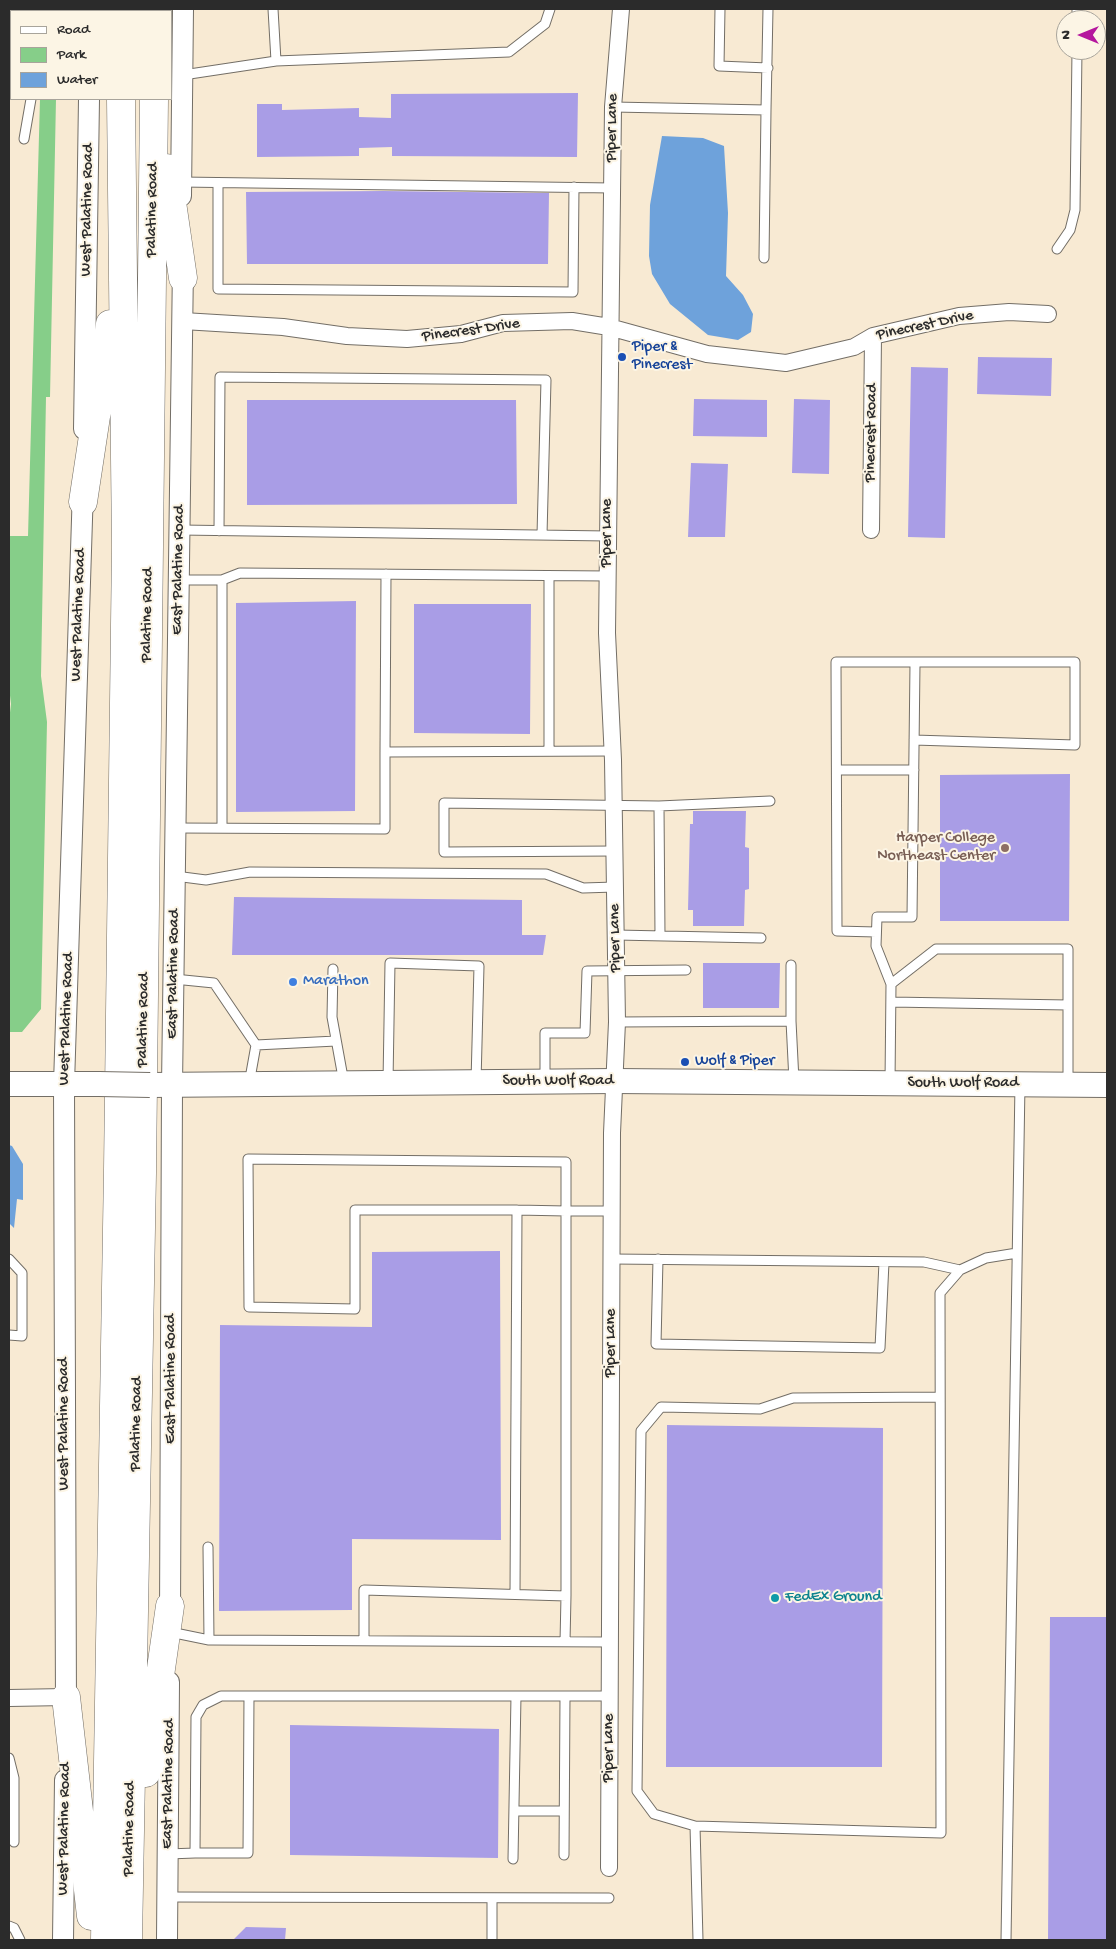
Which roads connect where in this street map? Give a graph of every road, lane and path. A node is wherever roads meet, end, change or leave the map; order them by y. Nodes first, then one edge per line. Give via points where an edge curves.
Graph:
1 (183, 9) edge
2 (273, 9) edge
3 (550, 9) edge
4 (621, 9) edge
5 (720, 9) edge
6 (768, 9) edge
7 (1077, 60) edge
8 (276, 61) junction
9 (768, 68) junction
10 (182, 75) junction
11 (31, 100) edge
12 (90, 100) edge
13 (121, 100) edge
14 (155, 100) edge
15 (155, 100) edge
16 (613, 107) junction
17 (766, 110) junction
18 (24, 139) dead end
19 (181, 182) junction
20 (218, 184) junction
21 (574, 187) junction
22 (612, 188) junction
23 (122, 243) junction
24 (1057, 249) dead end
25 (764, 258) dead end
26 (183, 278) junction
27 (1048, 314) dead end
28 (183, 321) junction
29 (610, 327) junction
30 (873, 336) junction
31 (82, 502) junction
32 (180, 530) junction
33 (871, 530) dead end
34 (219, 531) junction
35 (542, 535) junction
36 (608, 536) junction
37 (386, 574) junction
38 (549, 576) junction
39 (608, 576) junction
40 (179, 580) junction
41 (222, 580) junction
42 (915, 664) junction
43 (914, 740) junction
44 (549, 751) junction
45 (613, 751) junction
46 (386, 752) junction
47 (837, 770) junction
48 (914, 770) junction
49 (770, 801) dead end
50 (614, 804) junction
51 (659, 806) junction
52 (176, 828) junction
53 (222, 828) junction
54 (615, 851) junction
55 (175, 876) junction
56 (615, 887) junction
57 (876, 932) junction
58 (616, 935) junction
59 (660, 936) junction
60 (761, 938) dead end
61 (791, 965) dead end
62 (333, 969) dead end
63 (686, 970) dead end
64 (617, 971) junction
65 (174, 979) junction
66 (891, 984) junction
67 (891, 1002) junction
68 (1068, 1005) junction
69 (790, 1021) junction
70 (617, 1022) junction
71 (336, 1041) junction
72 (256, 1045) junction
73 (615, 1081) junction
74 (476, 1082) junction
75 (545, 1082) junction
76 (388, 1083) junction
77 (794, 1083) junction
78 (890, 1083) junction
79 (9, 1084) edge
80 (64, 1084) junction
81 (249, 1084) junction
82 (344, 1084) junction
83 (1020, 1084) junction
84 (1068, 1084) junction
85 (161, 1085) junction
86 (1107, 1085) edge
87 (517, 1210) junction
88 (566, 1211) junction
89 (612, 1211) junction
90 (1017, 1253) junction
91 (9, 1259) edge
92 (612, 1259) junction
93 (658, 1259) junction
94 (884, 1262) junction
95 (960, 1270) junction
96 (9, 1335) edge
97 (940, 1397) junction
98 (208, 1548) dead end
99 (515, 1594) junction
100 (566, 1596) junction
101 (170, 1619) junction
102 (209, 1640) junction
103 (364, 1641) junction
104 (565, 1642) junction
105 (610, 1642) junction
106 (249, 1696) junction
107 (516, 1696) junction
108 (564, 1696) junction
109 (610, 1696) junction
110 (66, 1697) junction
111 (9, 1698) edge
112 (9, 1758) edge
113 (514, 1811) junction
114 (564, 1811) junction
115 (695, 1826) junction
116 (14, 1842) dead end
117 (195, 1853) junction
118 (168, 1854) junction
119 (564, 1855) dead end
120 (513, 1859) dead end
121 (610, 1868) dead end
122 (129, 1883) junction
123 (167, 1897) junction
124 (492, 1898) junction
125 (609, 1898) dead end
126 (9, 1926) edge
127 (20, 1940) edge
128 (63, 1940) edge
129 (94, 1940) edge
130 (105, 1940) edge
131 (128, 1940) edge
132 (167, 1940) edge
133 (492, 1940) edge
134 (698, 1940) edge
135 (1006, 1940) edge

1 - 10 street, East Palatine Road
2 - 8 lane
3 - 8 lane via 545,24 509,52
4 - 16 street, Piper Lane
5 - 9 lane via 719,66
6 - 9 lane
7 - 24 lane via 1075,210 1070,230
8 - 10 lane
9 - 17 lane
10 - 19 street, East Palatine Road
11 - 18 lane
12 - 31 street, West Palatine Road
13 - 23 highway, Palatine Road
14 - 26 highway
15 - 122 highway, Palatine Road via 142,1192
16 - 17 lane
16 - 22 street, Piper Lane
17 - 25 lane
19 - 20 lane
19 - 26 street, East Palatine Road
20 - 21 lane
20 - 21 lane via 218,289 573,292
21 - 22 lane
22 - 29 street, Piper Lane
23 - 31 highway
23 - 130 highway, Palatine Road via 125,586
26 - 28 street, East Palatine Road
27 - 30 street, Pinecrest Drive via 1009,312 958,316
28 - 29 street, Pinecrest Drive via 407,339 461,334 502,323 572,321
28 - 32 street, East Palatine Road
29 - 30 street, Pinecrest Drive via 707,354 786,363 854,347
29 - 36 street, Piper Lane
30 - 33 street, Pinecrest Road
31 - 80 street, West Palatine Road
32 - 34 lane
32 - 40 street, East Palatine Road
34 - 35 lane
34 - 35 lane via 220,377 546,380
35 - 36 lane
36 - 39 street, Piper Lane
37 - 38 lane
37 - 41 lane via 240,573
37 - 46 lane
38 - 39 lane
38 - 44 lane
39 - 45 street, Piper Lane via 607,633
40 - 41 lane
40 - 52 street, East Palatine Road
41 - 53 lane
42 - 43 lane
42 - 43 lane via 1075,662 1076,701 1075,745
42 - 47 lane via 836,662
43 - 48 lane
44 - 45 lane
44 - 46 lane
45 - 50 street, Piper Lane
46 - 53 lane via 385,829
47 - 48 lane
47 - 57 lane via 837,931
48 - 57 lane via 912,917 877,917
49 - 51 lane
50 - 51 lane
50 - 54 street, Piper Lane
50 - 54 lane via 444,803 444,852
51 - 59 lane
52 - 53 lane
52 - 55 street, East Palatine Road
54 - 56 street, Piper Lane
55 - 56 lane via 206,880 250,872 546,874 583,888
55 - 65 street, East Palatine Road
56 - 58 street, Piper Lane
57 - 66 lane via 876,946
58 - 59 lane
58 - 64 street, Piper Lane
59 - 60 lane
61 - 69 lane
62 - 71 lane via 332,1017
63 - 64 lane
64 - 70 street, Piper Lane
64 - 75 lane via 587,971 585,1033 545,1033
65 - 72 lane via 214,983
65 - 85 street, East Palatine Road
66 - 67 lane
66 - 68 lane via 936,949 1068,949
67 - 68 lane
67 - 78 lane
68 - 84 lane
69 - 70 lane
69 - 77 lane
70 - 73 street, Piper Lane
71 - 72 lane
71 - 82 lane
72 - 81 lane
73 - 75 main road, South Wolf Road
73 - 77 main road, South Wolf Road
73 - 89 street, Piper Lane
74 - 75 main road, South Wolf Road
74 - 76 main road, South Wolf Road
74 - 76 lane via 479,966 390,963
76 - 82 main road, South Wolf Road
77 - 78 main road, South Wolf Road
78 - 83 main road, South Wolf Road
79 - 80 main road, South Wolf Road
80 - 85 main road, South Wolf Road, bridge
80 - 110 street, West Palatine Road
81 - 82 main road, South Wolf Road
81 - 85 main road, South Wolf Road
83 - 84 main road, South Wolf Road
83 - 90 lane
84 - 86 main road, South Wolf Road
85 - 101 street, East Palatine Road
87 - 88 lane
87 - 88 lane via 356,1210 355,1309 249,1307 248,1159 566,1162
87 - 99 lane
88 - 89 lane
88 - 100 lane
89 - 92 street, Piper Lane
90 - 95 lane via 986,1258
90 - 135 lane
91 - 96 lane via 22,1273 22,1336
92 - 93 lane
92 - 105 street, Piper Lane
93 - 94 lane
93 - 94 lane via 656,1344 880,1348
94 - 95 lane via 924,1262
95 - 97 lane via 940,1294
97 - 115 lane via 941,1834
97 - 115 lane via 793,1398 760,1409 661,1406 642,1431 638,1791 654,1814
98 - 102 lane
99 - 100 lane
99 - 103 lane via 364,1590
100 - 104 lane
101 - 102 lane
101 - 118 street, East Palatine Road
101 - 122 highway
102 - 103 lane
103 - 104 lane
104 - 105 lane
105 - 109 street, Piper Lane
106 - 107 lane
106 - 117 lane via 220,1696 203,1705 196,1717
106 - 117 lane via 248,1853
107 - 108 lane
107 - 113 lane
108 - 109 lane
108 - 114 lane
109 - 121 street, Piper Lane
110 - 111 street
110 - 128 street, West Palatine Road
110 - 129 highway
112 - 116 lane via 14,1778
113 - 114 lane
113 - 120 lane
114 - 119 lane
115 - 134 lane
117 - 118 lane
118 - 123 street, East Palatine Road
122 - 131 highway, Palatine Road
123 - 124 lane
123 - 132 street, East Palatine Road
124 - 125 lane
124 - 133 lane
126 - 127 lane via 14,1928

